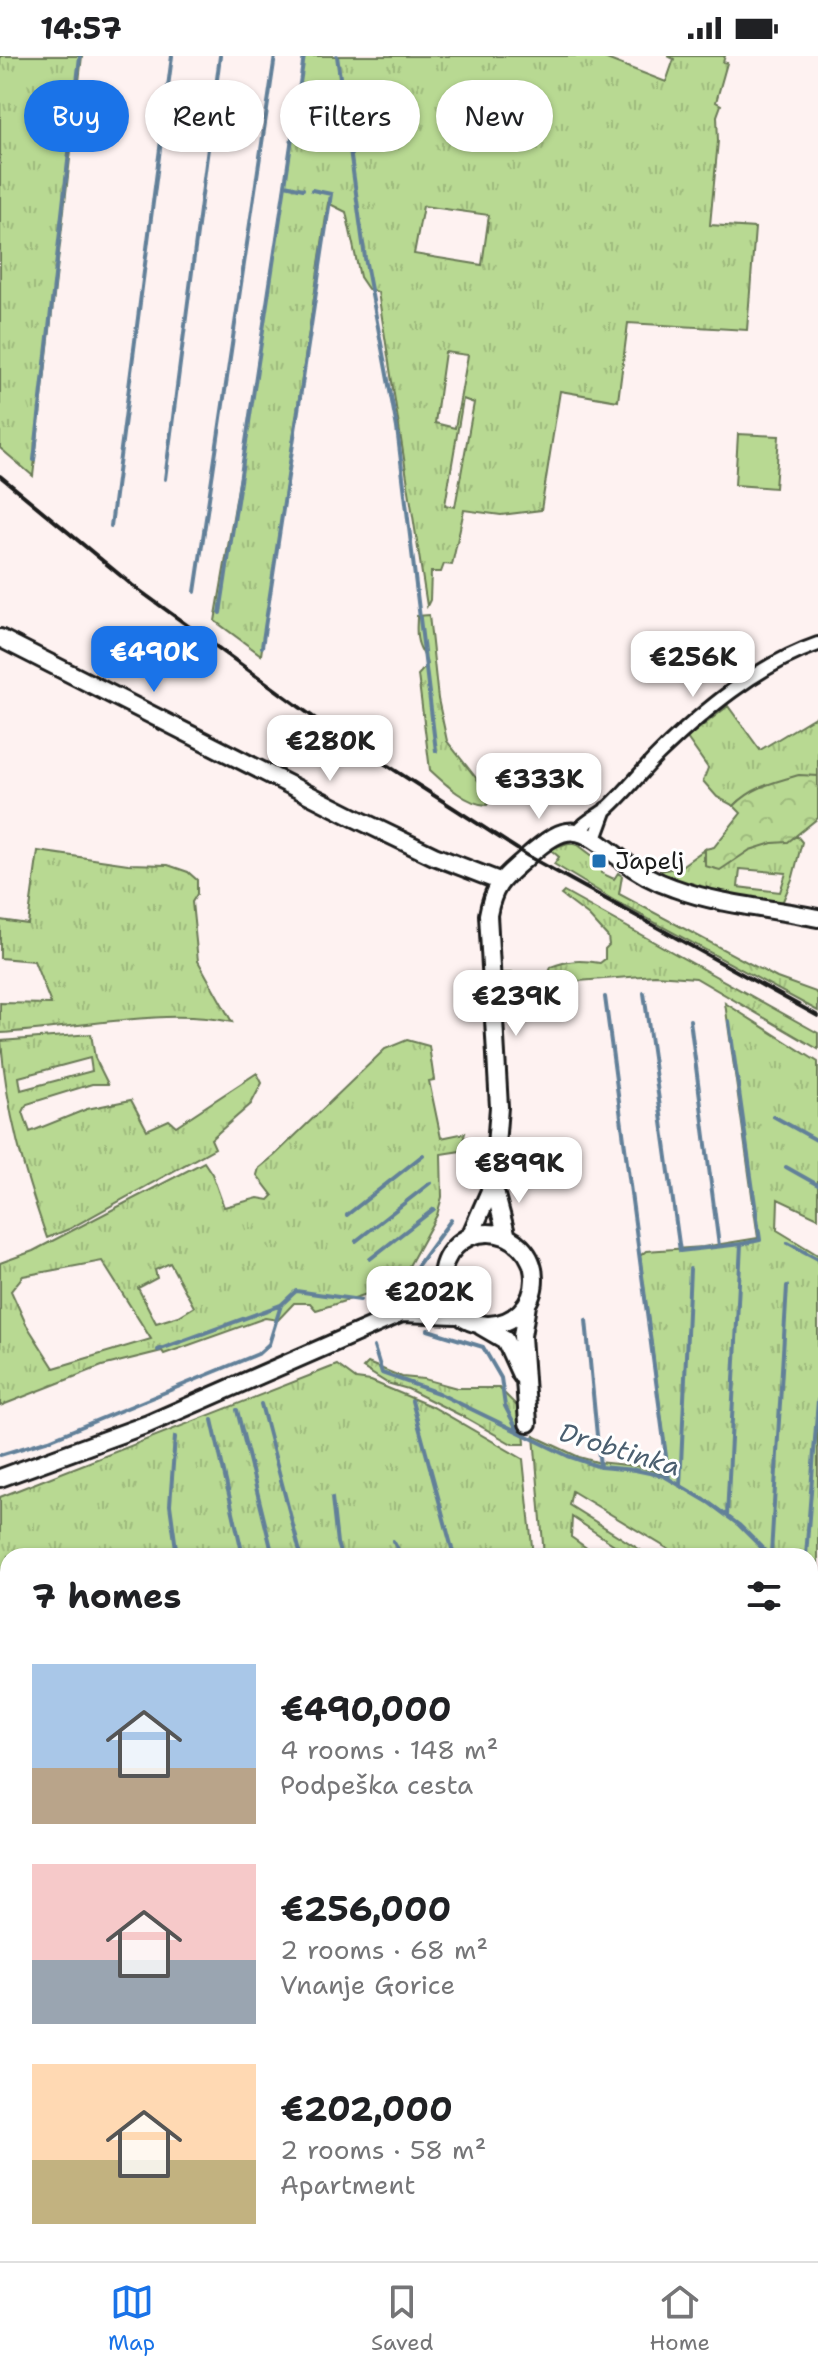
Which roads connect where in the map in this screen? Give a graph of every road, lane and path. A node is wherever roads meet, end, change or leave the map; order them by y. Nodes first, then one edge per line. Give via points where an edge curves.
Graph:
1 (0, 638) edge
2 (818, 644) edge
3 (606, 809) junction
4 (578, 831) junction
5 (595, 839) junction
6 (499, 881) junction
7 (818, 918) edge
8 (493, 1184) junction
9 (471, 1234) junction
10 (507, 1237) junction
11 (442, 1274) junction
12 (527, 1304) junction
13 (402, 1313) junction
14 (457, 1315) junction
15 (481, 1326) junction
16 (524, 1384) junction
17 (528, 1423) dead end
18 (0, 1478) edge

1 - 6 main road via 380,830
2 - 3 street via 790,655 723,698 676,737
3 - 4 street
3 - 5 street
4 - 5 main road
4 - 6 main road via 544,841
5 - 7 main road via 624,862 676,889
6 - 8 main road via 488,915 499,1107
8 - 9 main road
8 - 10 main road
9 - 10 main road
9 - 11 main road via 454,1247
10 - 12 main road via 530,1259 533,1290
11 - 13 main road
11 - 14 main road via 442,1289
12 - 15 main road via 507,1321
12 - 16 main road
13 - 14 main road
13 - 18 main road via 148,1424
14 - 15 main road
15 - 16 main road via 505,1340
16 - 17 main road

